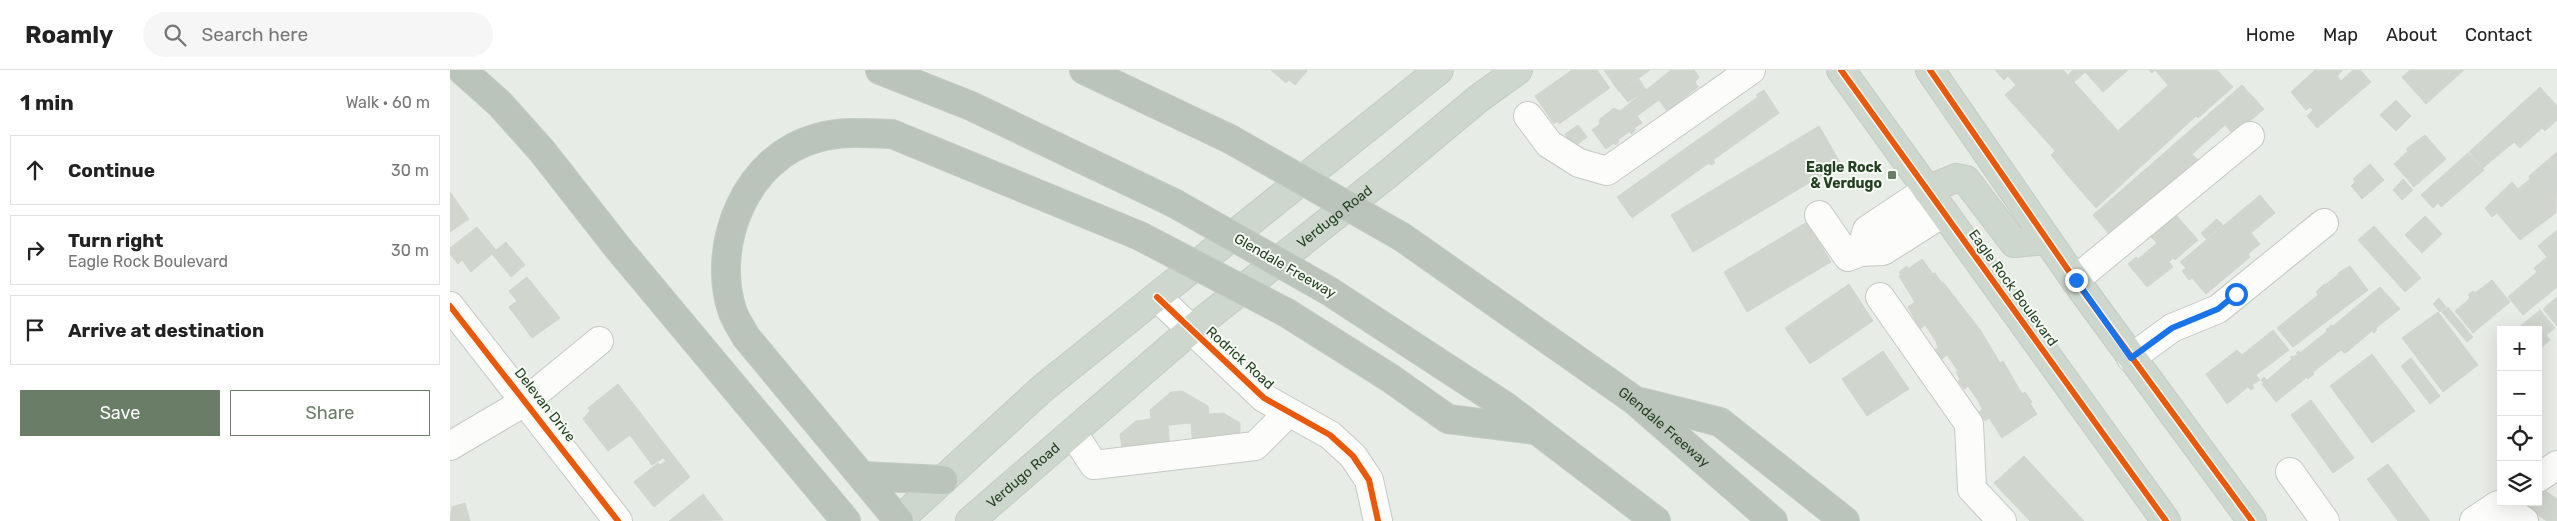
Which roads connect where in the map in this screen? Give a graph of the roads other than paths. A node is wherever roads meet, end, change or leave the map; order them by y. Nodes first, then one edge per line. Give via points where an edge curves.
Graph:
1 (462, 70) edge
2 (880, 70) edge
3 (1084, 70) edge
4 (1439, 70) edge
5 (1518, 70) edge
6 (1751, 70) edge
7 (1841, 70) edge
8 (1930, 70) edge
9 (1528, 116) dead end
10 (2250, 136) dead end
11 (1927, 190) junction
12 (1943, 213) junction
13 (1819, 215) dead end
14 (2324, 223) dead end
15 (2047, 240) junction
16 (1860, 252) junction
17 (2076, 280) junction
18 (1157, 296) junction
19 (1880, 296) dead end
20 (450, 306) edge
21 (1191, 330) junction
22 (599, 341) dead end
23 (2131, 358) junction
24 (1634, 400) junction
25 (526, 401) junction
26 (1289, 412) junction
27 (1538, 430) junction
28 (1073, 433) junction
29 (450, 446) edge
30 (2557, 464) edge
31 (2290, 472) dead end
32 (2542, 475) edge
33 (863, 476) junction
34 (943, 480) junction
35 (2542, 481) edge
36 (2557, 490) edge
37 (2497, 506) edge
38 (2503, 506) edge
39 (618, 521) edge
40 (846, 521) edge
41 (898, 521) edge
42 (970, 521) edge
43 (1378, 521) edge
44 (1656, 521) edge
45 (1773, 521) edge
46 (1845, 521) edge
47 (2002, 521) edge
48 (2166, 521) edge
49 (2252, 521) edge
50 (2325, 521) edge
51 (2474, 521) edge
52 (2524, 521) edge

1 - 40 highway via 500,104 542,151 618,248
2 - 27 highway, Glendale Freeway, bridge via 971,106 1174,203 1329,291
3 - 24 highway, Glendale Freeway, bridge via 1230,139 1402,237
4 - 18 main road
5 - 21 main road, Verdugo Road
6 - 9 street via 1607,171 1579,163 1548,144
7 - 11 main road, Eagle Rock Boulevard
8 - 15 main road
10 - 17 street
11 - 12 main road, Eagle Rock Boulevard
11 - 15 main road via 1956,178 1966,180 2014,243
11 - 16 street via 1867,230
12 - 16 street via 1884,251
12 - 48 main road, Eagle Rock Boulevard
13 - 16 street via 1848,257
14 - 23 street via 2218,309 2172,328
15 - 17 main road
17 - 23 main road
18 - 21 street, Rodrick Road
18 - 34 main road via 1043,388
19 - 47 street via 1969,424 1972,489
20 - 25 street, Delevan Drive
21 - 26 street, Rodrick Road via 1264,398
21 - 28 main road, Verdugo Road
22 - 25 street
23 - 49 main road
24 - 45 highway, Glendale Freeway
24 - 46 highway via 1720,422
25 - 29 street
25 - 39 street, Delevan Drive
26 - 28 street via 1255,446 1094,465
26 - 43 street, Rodrick Road via 1330,435 1353,456 1368,480
27 - 33 highway, bridge via 1448,419 1287,313 1140,236 892,134 853,132 816,138 789,149 763,171 742,198 731,231 726,268 732,310 746,338
27 - 44 highway, Glendale Freeway
28 - 42 main road, Verdugo Road
30 - 32 street
31 - 50 street
33 - 34 highway
33 - 41 highway
34 - 41 main road
35 - 36 street
37 - 51 street
38 - 52 street

